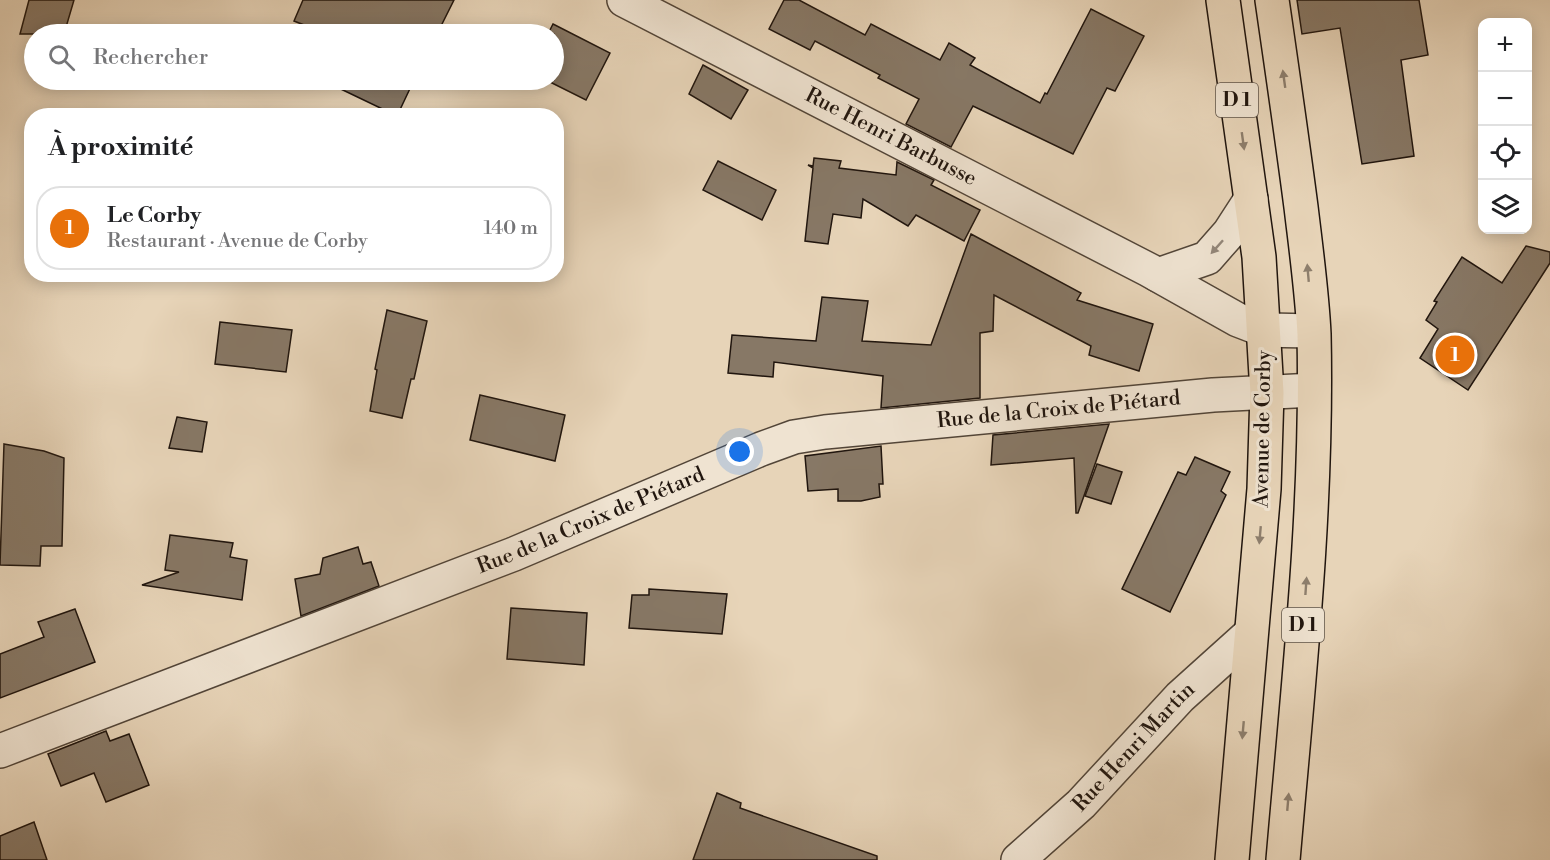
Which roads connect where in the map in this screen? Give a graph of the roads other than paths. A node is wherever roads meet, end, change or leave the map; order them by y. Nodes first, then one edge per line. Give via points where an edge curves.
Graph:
1 (624, 0) edge
2 (1223, 0) edge
3 (1272, 0) edge
4 (1251, 200) junction
5 (1158, 275) junction
6 (1264, 330) junction
7 (1314, 331) junction
8 (1314, 390) junction
9 (1267, 393) junction
10 (1250, 634) junction
11 (0, 752) edge
12 (1018, 860) edge
13 (1232, 860) edge
14 (1283, 860) edge

1 - 5 street, Rue Henri Barbusse
2 -> 4 main road, Avenue de Corby / D 1
7 -> 3 main road, D 1 via 1304,227
4 -> 5 street via 1207,258
4 - 6 main road, Avenue de Corby / D 1
5 - 6 street, Rue Henri Barbusse via 1238,320
6 - 7 street, Rue Henri Barbusse
6 - 9 main road, Avenue de Corby / D 1
7 - 8 main road, D 1
8 - 9 street, Rue de la Croix de Piétard
14 -> 8 main road, D 1 via 1303,628
9 -> 10 main road, Avenue de Corby / D 1 via 1264,489
9 - 11 street, Rue de la Croix de Piétard via 1213,395 794,437 514,554
10 - 12 street, Rue Henri Martin via 1180,697 1081,804
10 -> 13 main road, Avenue de Corby / D 1

